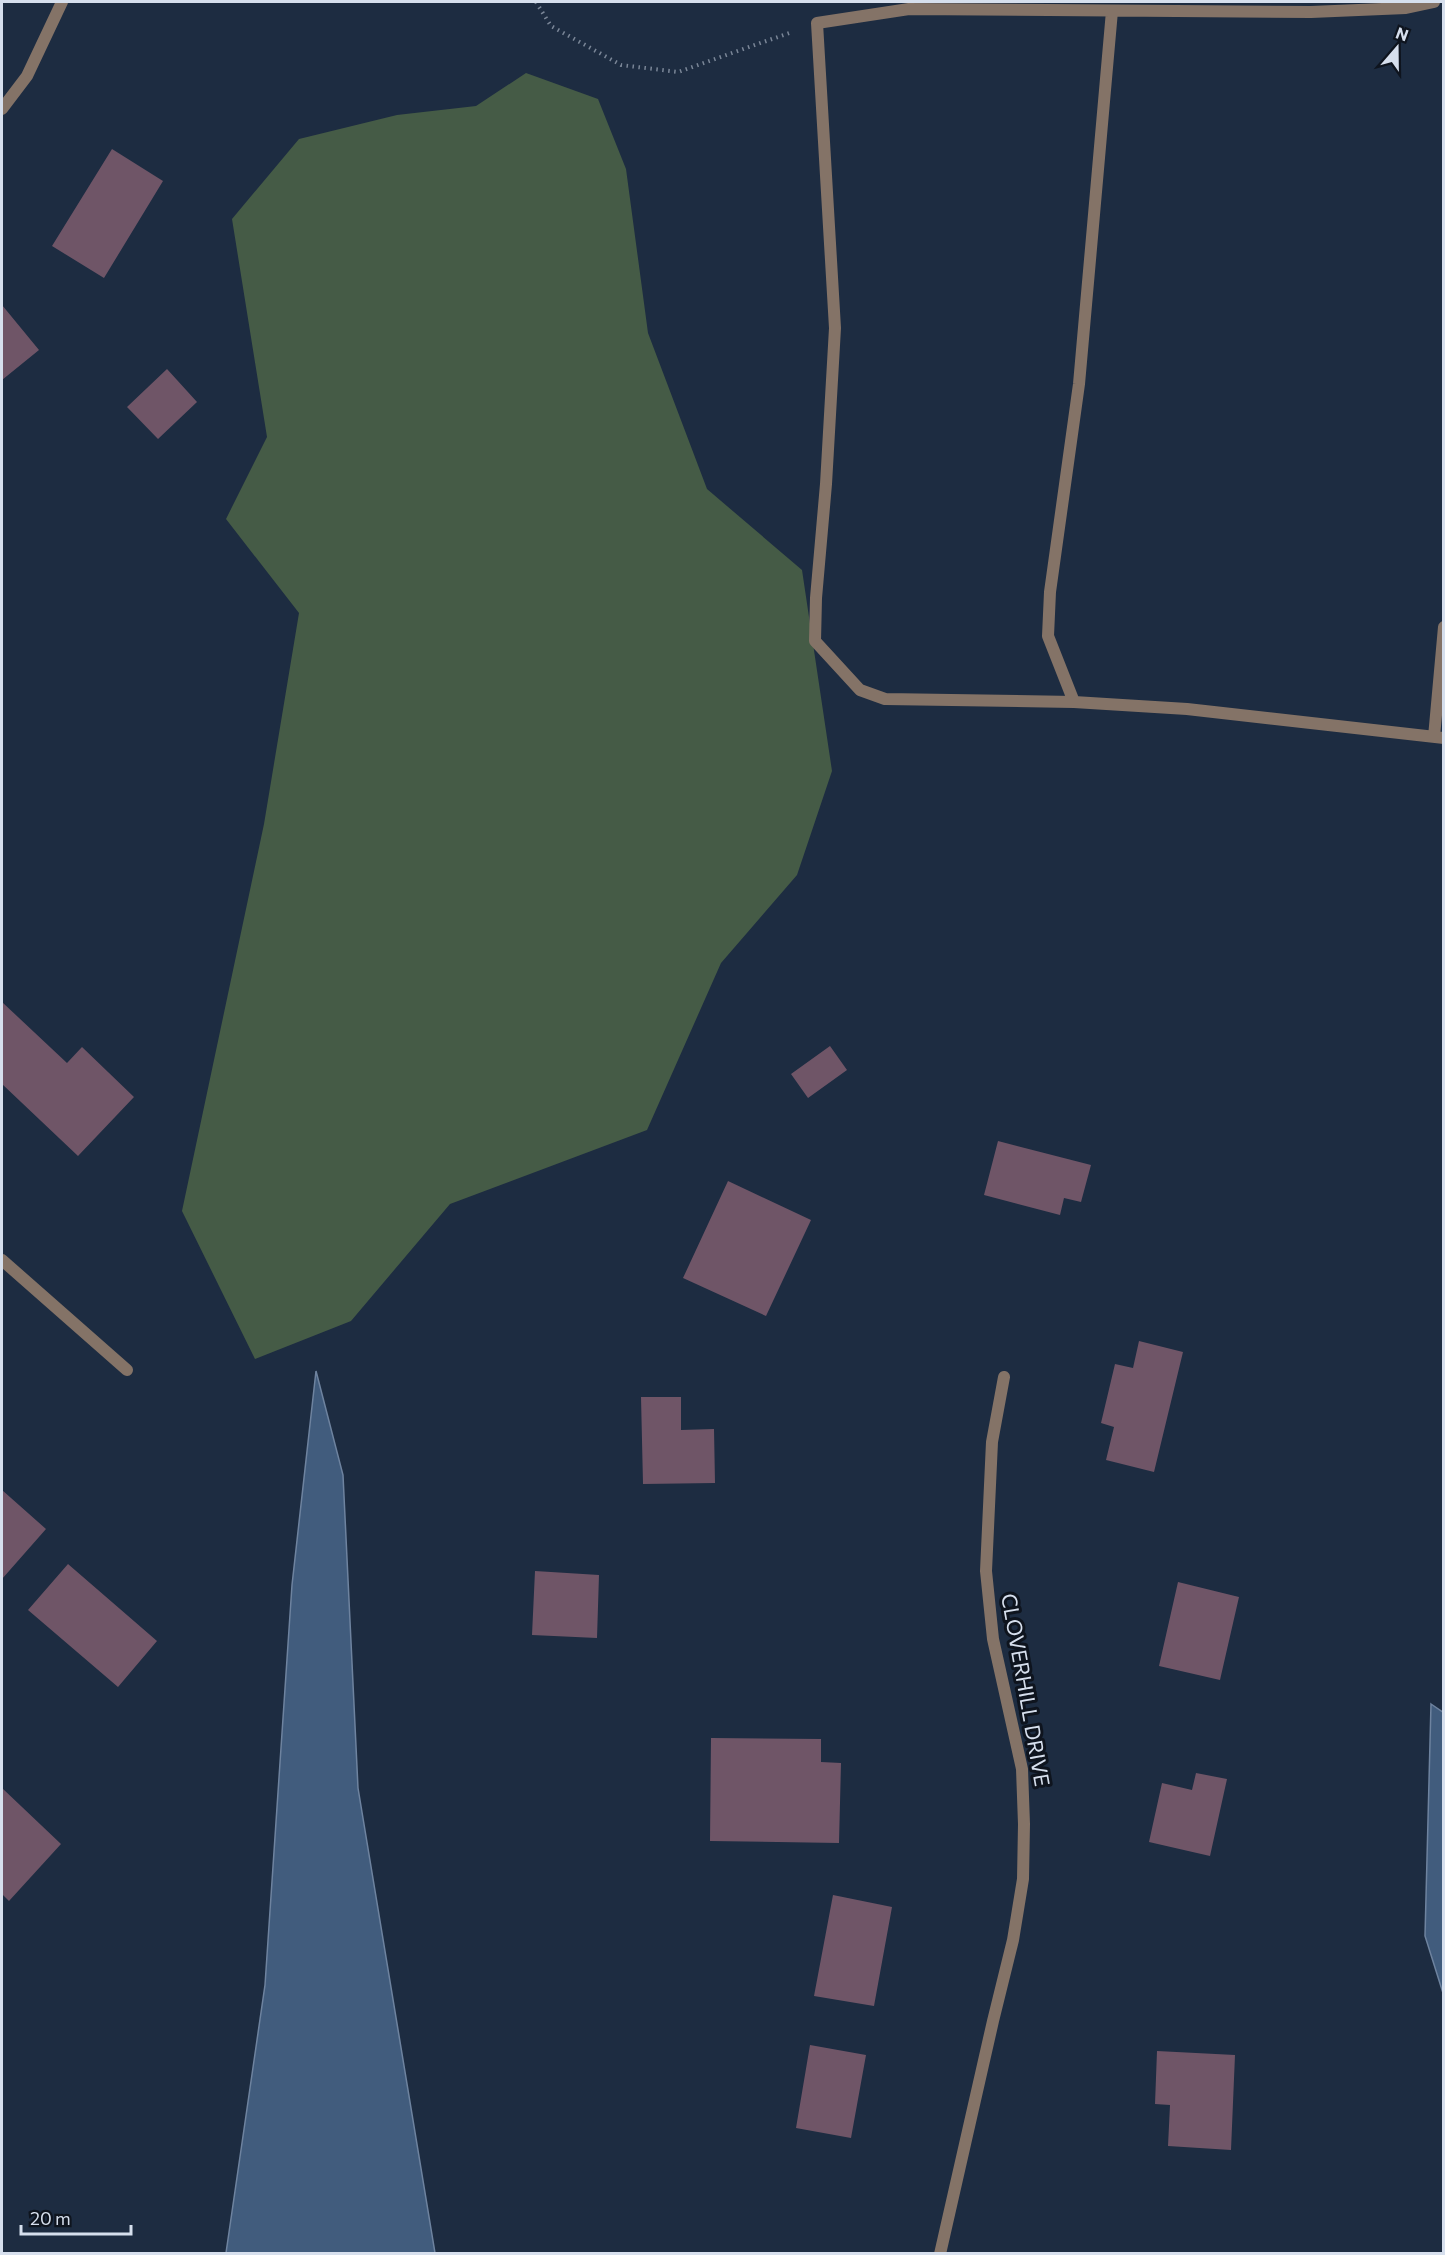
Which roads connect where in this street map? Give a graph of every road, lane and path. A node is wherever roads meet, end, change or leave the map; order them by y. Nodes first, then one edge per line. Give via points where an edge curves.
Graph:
1 (62, 2) edge
2 (536, 2) edge
3 (1434, 2) edge
4 (1250, 7) edge
5 (1112, 11) junction
6 (817, 23) junction
7 (2, 109) edge
8 (1443, 627) edge
9 (1074, 702) junction
10 (1439, 737) edge
11 (2, 1260) edge
12 (127, 1370) dead end
13 (1004, 1377) dead end
14 (940, 2253) edge

1 - 7 street via 27,76
2 - 6 path via 551,26 621,65 678,72
3 - 4 street via 1406,8
4 - 5 street
5 - 6 street via 909,9
5 - 9 street via 1079,384 1050,592 1048,636
6 - 9 street via 835,328 815,641 860,690 885,699
8 - 10 street
9 - 10 street via 1186,709
11 - 12 street
13 - 14 street, CLOVERHILL DRIVE via 992,1442 986,1571 993,1639 1022,1768 1023,1879 1013,1940

